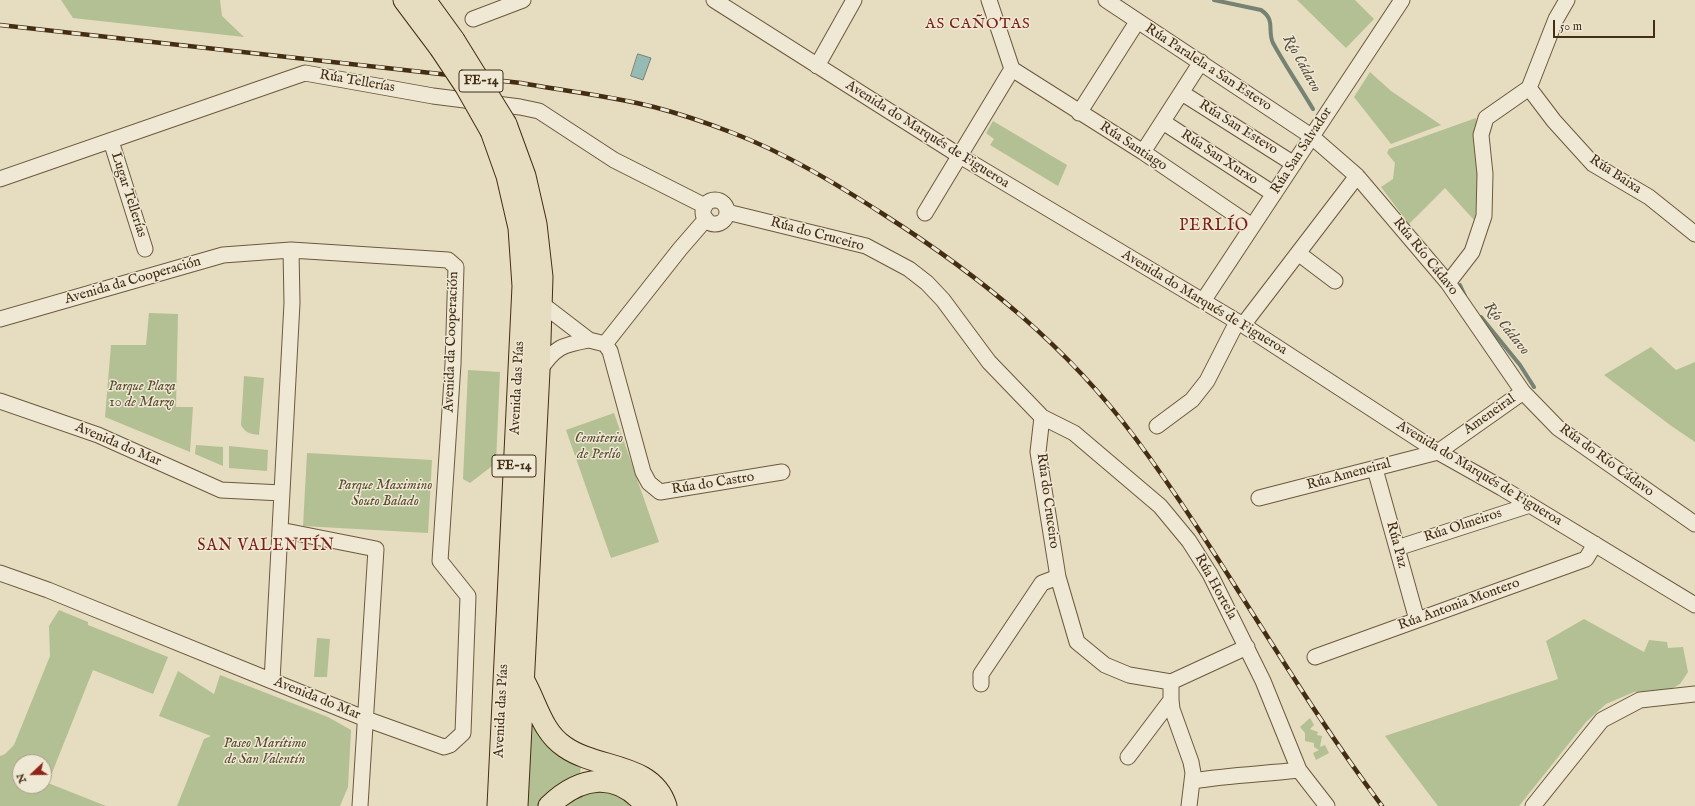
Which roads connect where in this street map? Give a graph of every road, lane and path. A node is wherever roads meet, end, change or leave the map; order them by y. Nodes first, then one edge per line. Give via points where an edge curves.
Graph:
1 (404, 0) edge
2 (425, 0) edge
3 (523, 0) edge
4 (714, 0) edge
5 (854, 0) edge
6 (989, 0) edge
7 (1106, 0) edge
8 (1401, 0) edge
9 (1567, 0) edge
10 (473, 19) dead end
11 (1137, 22) junction
12 (447, 44) junction
13 (1201, 62) junction
14 (817, 66) junction
15 (1012, 69) junction
16 (1529, 88) junction
17 (1182, 93) junction
18 (1079, 112) junction
19 (1163, 122) junction
20 (499, 127) junction
21 (1311, 136) junction
22 (110, 141) junction
23 (1143, 152) junction
24 (960, 156) junction
25 (1294, 164) junction
26 (1357, 176) junction
27 (0, 179) edge
28 (1274, 194) junction
29 (705, 213) junction
30 (925, 213) dead end
31 (1252, 226) junction
32 (1695, 234) edge
33 (146, 249) dead end
34 (291, 250) junction
35 (1298, 253) junction
36 (1335, 281) dead end
37 (1448, 283) junction
38 (1203, 301) junction
39 (542, 304) junction
40 (0, 319) edge
41 (1240, 323) junction
42 (589, 340) junction
43 (606, 344) junction
44 (539, 371) junction
45 (1523, 392) junction
46 (0, 401) edge
47 (1042, 417) junction
48 (1157, 426) dead end
49 (1438, 452) junction
50 (1375, 469) junction
51 (782, 472) dead end
52 (282, 493) junction
53 (1259, 498) dead end
54 (1530, 505) junction
55 (1695, 524) edge
56 (280, 530) junction
57 (1595, 544) junction
58 (1397, 548) junction
59 (440, 561) joint
60 (0, 573) edge
61 (1058, 577) junction
62 (1695, 605) edge
63 (1417, 620) junction
64 (1247, 647) junction
65 (1315, 657) dead end
66 (523, 679) junction
67 (272, 681) junction
68 (1171, 682) junction
69 (981, 684) dead end
70 (1695, 694) edge
71 (1171, 700) junction
72 (366, 719) junction
73 (1128, 757) dead end
74 (1299, 770) junction
75 (499, 772) junction
76 (1193, 781) junction
77 (359, 805) edge
78 (493, 806) edge
79 (498, 806) edge
80 (516, 806) edge
81 (549, 806) edge
82 (646, 806) edge
83 (666, 806) edge
84 (1189, 806) edge
85 (1327, 806) edge
86 (1533, 806) edge

1 - 12 highway, Avenida das Pías / FE-14
2 - 12 highway, Avenida das Pías / FE-14
3 - 10 street
4 - 14 street, Avenida do Marqués de Figueroa
5 - 14 street
6 - 15 street
7 - 11 street, Rúa Paralela a San Estevo
8 - 21 street, Rúa San Salvador
9 - 16 street via 1556,19
11 - 13 street, Rúa Paralela a San Estevo
11 - 18 street
12 - 20 highway, Avenida das Pías / FE-14, bridge
13 - 17 street
13 - 21 street, Rúa Paralela a San Estevo
14 - 24 street, Avenida do Marqués de Figueroa
15 - 18 street, Rúa Santiago
15 - 24 street
16 - 32 street, Rúa Baixa via 1554,121 1594,164 1649,197
16 - 37 street via 1486,118 1481,135 1485,174 1484,216 1472,252
17 - 19 street
17 - 25 street, Rúa San Estevo
18 - 23 street, Rúa Santiago
19 - 23 street
19 - 28 street, Rúa San Xurxo
20 - 39 highway, Avenida das Pías / FE-14 via 525,176 536,224 542,277
20 - 75 highway, Avenida das Pías / FE-14 via 519,228 523,286
21 - 25 street, Rúa San Salvador
21 - 26 street, Rúa Río Cádavo
22 - 27 street, Rúa Tellerías
22 - 29 street, Rúa Tellerías via 305,73 433,96 520,106 539,111 614,160
22 - 33 street, Lugar Tellerías
23 - 31 street, Rúa Santiago
24 - 30 street
24 - 38 street, Avenida do Marqués de Figueroa
25 - 28 street, Rúa San Salvador
26 - 35 street
26 - 37 street, Rúa Río Cádavo
28 - 31 street, Rúa San Salvador
29 - 43 street
29 - 47 street, Rúa do Cruceiro via 712,223 720,223 725,219 727,212 866,246 909,269 943,300 989,362
31 - 38 street, Rúa San Salvador
34 - 40 street, Avenida da Cooperación via 223,255
34 - 52 street via 292,303
34 - 59 street, Avenida da Cooperación via 448,260 456,267 454,358
35 - 36 street
35 - 41 street
37 - 45 street, Rúa Río Cádavo
38 - 41 street, Avenida do Marqués de Figueroa
39 - 42 street
39 - 44 highway, Avenida das Pías / FE-14
41 - 48 street via 1207,381 1192,400
41 - 49 street, Avenida do Marqués de Figueroa
42 - 43 street
42 - 44 street via 559,348 550,355
43 - 51 street, Rúa do Castro via 613,358 643,472 649,483 660,492
44 - 66 highway, Avenida das Pías / FE-14
45 - 49 street, Ameneiral
45 - 55 street, Rúa do Río Cádavo via 1558,428
46 - 52 street, Avenida do Mar via 98,435 221,490
47 - 61 street, Rúa do Cruceiro via 1038,452
47 - 64 street, Rúa Hortela via 1074,434 1160,506 1189,541 1210,574
49 - 50 street, Rúa Ameneiral
49 - 54 street, Avenida do Marqués de Figueroa
50 - 53 street, Rúa Ameneiral
50 - 58 street, Rúa Paz
52 - 56 street
54 - 57 street, Avenida do Marqués de Figueroa
54 - 58 street, Rúa Olmeiros
56 - 67 street
56 - 72 street via 376,549
57 - 62 street, Avenida do Marqués de Figueroa
57 - 63 street, Rúa Antonia Montero via 1586,559
58 - 63 street, Rúa Paz
59 - 72 street, Avenida do Mar via 468,596 463,733 444,747
60 - 67 street, Avenida do Mar
61 - 68 street, Rúa do Cruceiro via 1077,642 1105,665 1129,675
61 - 69 street via 1042,583 981,674
63 - 65 street, Rúa Antonia Montero
64 - 68 street
64 - 74 street, Rúa Hortela
66 - 80 highway, Avenida das Pías / FE-14
66 - 83 highway via 551,735 566,748 638,774 653,783
67 - 72 street, Avenida do Mar
68 - 71 street
70 - 86 street via 1640,700 1602,720
71 - 73 street
71 - 76 street via 1191,762
72 - 77 street
74 - 76 street
74 - 85 street, Rúa Hortela
75 - 78 highway
75 - 79 highway, Avenida das Pías / FE-14
76 - 84 street
81 - 82 highway via 561,794 584,783 606,780 637,795

